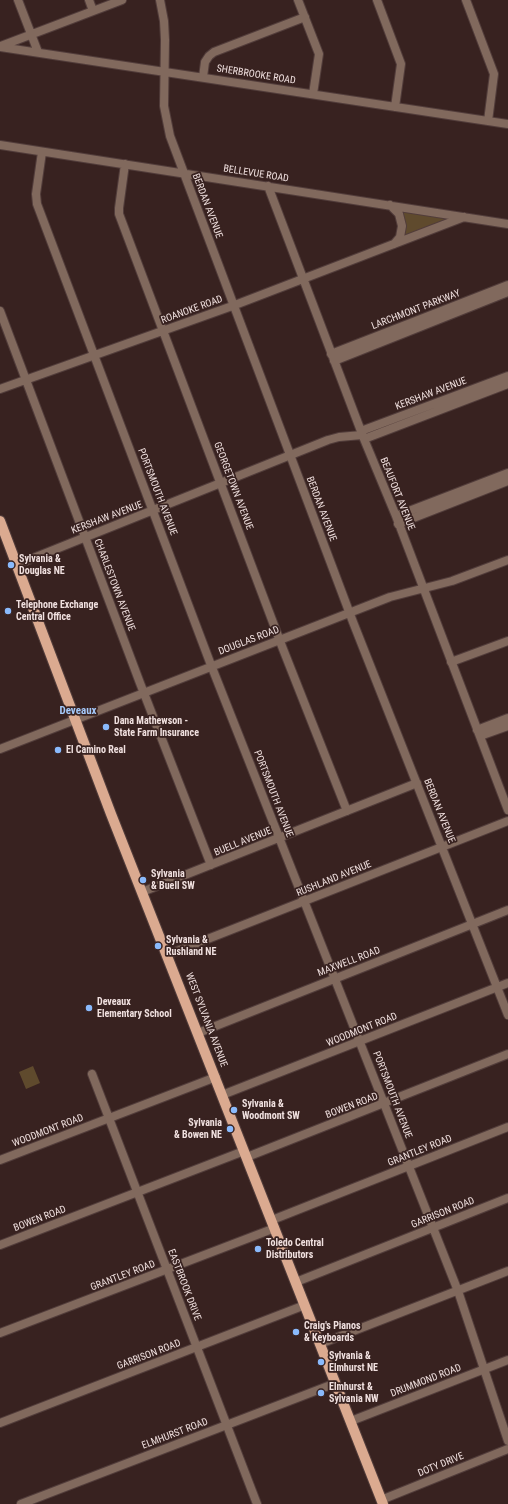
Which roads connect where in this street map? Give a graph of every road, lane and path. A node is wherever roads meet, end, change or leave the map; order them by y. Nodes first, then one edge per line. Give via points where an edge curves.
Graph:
1 (18, 0) edge
2 (89, 0) edge
3 (122, 0) edge
4 (160, 0) edge
5 (298, 0) edge
6 (377, 0) edge
7 (466, 0) edge
8 (93, 11) junction
9 (305, 17) junction
10 (31, 35) junction
11 (0, 47) edge
12 (38, 52) junction
13 (164, 71) junction
14 (203, 77) junction
15 (313, 94) junction
16 (395, 107) junction
17 (488, 120) junction
18 (508, 124) edge
19 (0, 145) edge
20 (42, 152) junction
21 (177, 155) junction
22 (125, 164) junction
23 (166, 170) junction
24 (184, 173) junction
25 (268, 186) junction
26 (390, 205) junction
27 (465, 216) junction
28 (508, 224) edge
29 (390, 246) junction
30 (303, 280) junction
31 (508, 285) edge
32 (508, 292) edge
33 (235, 306) junction
34 (0, 311) edge
35 (163, 331) junction
36 (94, 355) junction
37 (333, 357) junction
38 (508, 376) edge
39 (26, 380) junction
40 (508, 384) edge
41 (0, 389) edge
42 (362, 435) junction
43 (290, 456) junction
44 (508, 473) edge
45 (508, 481) edge
46 (221, 483) junction
47 (153, 510) junction
48 (397, 520) junction
49 (0, 521) edge
50 (85, 537) junction
51 (508, 560) edge
52 (16, 565) junction
53 (423, 588) junction
54 (350, 613) junction
55 (280, 640) junction
56 (508, 640) edge
57 (451, 662) junction
58 (211, 666) junction
59 (143, 693) junction
60 (508, 718) edge
61 (76, 720) junction
62 (508, 726) edge
63 (478, 733) junction
64 (0, 749) edge
65 (417, 783) junction
66 (508, 810) edge
67 (347, 811) junction
68 (508, 821) edge
69 (279, 838) junction
70 (443, 847) junction
71 (212, 865) junction
72 (142, 892) junction
73 (304, 901) junction
74 (508, 910) edge
75 (473, 924) junction
76 (167, 955) junction
77 (335, 979) junction
78 (508, 983) edge
79 (497, 987) junction
80 (508, 1015) edge
81 (198, 1033) junction
82 (360, 1041) junction
83 (508, 1054) edge
84 (92, 1074) dead end
85 (216, 1078) junction
86 (222, 1095) junction
87 (384, 1104) junction
88 (109, 1118) junction
89 (508, 1127) edge
90 (246, 1154) junction
91 (0, 1160) edge
92 (409, 1166) junction
93 (137, 1192) junction
94 (508, 1198) edge
95 (273, 1224) junction
96 (434, 1228) junction
97 (0, 1245) edge
98 (167, 1269) junction
99 (508, 1271) edge
100 (296, 1282) junction
101 (458, 1291) junction
102 (305, 1305) junction
103 (0, 1334) edge
104 (320, 1344) junction
105 (197, 1347) junction
106 (508, 1360) edge
107 (484, 1370) junction
108 (336, 1383) junction
109 (350, 1421) junction
110 (0, 1423) edge
111 (227, 1425) junction
112 (508, 1441) edge
113 (508, 1449) edge
114 (382, 1502) edge
115 (255, 1503) edge
116 (21, 1504) edge

1 - 10 street
2 - 8 street
3 - 8 street
4 - 13 street, BERDAN AVENUE via 164,21
5 - 9 street
6 - 16 street via 401,64
7 - 17 street via 494,74
8 - 10 street
9 - 14 street via 214,52 205,62
9 - 15 street via 319,54
10 - 11 street
10 - 12 street
11 - 12 street, SHERBROOKE ROAD
12 - 13 street, SHERBROOKE ROAD
13 - 14 street, SHERBROOKE ROAD
13 - 21 street, BERDAN AVENUE via 164,106
14 - 15 street, SHERBROOKE ROAD
15 - 16 street, SHERBROOKE ROAD
16 - 17 street, SHERBROOKE ROAD
17 - 18 street, SHERBROOKE ROAD
19 - 20 street, BELLEVUE ROAD
20 - 22 street, BELLEVUE ROAD
20 - 36 street, PORTSMOUTH AVENUE via 36,200
21 - 23 street via 175,162
21 - 24 street, BERDAN AVENUE
22 - 23 street, BELLEVUE ROAD
22 - 35 street, GEORGETOWN AVENUE via 119,211
23 - 24 street, BELLEVUE ROAD
24 - 25 street, BELLEVUE ROAD
24 - 33 street, BERDAN AVENUE
25 - 26 street, BELLEVUE ROAD
25 - 30 street, BEAUFORT AVENUE
26 - 27 street, BELLEVUE ROAD
26 - 29 street via 399,214 402,226 397,242
27 - 28 street, BELLEVUE ROAD
27 - 29 street, ROANOKE ROAD
29 - 30 street, ROANOKE ROAD
30 - 33 street, ROANOKE ROAD
30 - 37 street, BEAUFORT AVENUE
31 - 37 street, LARCHMONT PARKWAY
32 - 37 street, LARCHMONT PARKWAY
33 - 35 street, ROANOKE ROAD
33 - 43 street, BERDAN AVENUE
34 - 39 street, CHARLESTOWN AVENUE
35 - 36 street, ROANOKE ROAD
35 - 46 street, GEORGETOWN AVENUE
36 - 39 street, ROANOKE ROAD
36 - 47 street, PORTSMOUTH AVENUE
37 - 42 street, BEAUFORT AVENUE
38 - 42 street, KERSHAW AVENUE
39 - 41 street, ROANOKE ROAD
39 - 50 street, CHARLESTOWN AVENUE
40 - 42 street, KERSHAW AVENUE
42 - 43 street, KERSHAW AVENUE via 339,437
42 - 48 street, BEAUFORT AVENUE
43 - 46 street, KERSHAW AVENUE
43 - 54 street, BERDAN AVENUE
44 - 48 street
45 - 48 street
46 - 47 street, KERSHAW AVENUE
46 - 55 street, GEORGETOWN AVENUE
47 - 50 street, KERSHAW AVENUE
47 - 58 street, PORTSMOUTH AVENUE
48 - 53 street, BEAUFORT AVENUE
49 - 52 main road, WEST SYLVANIA AVENUE
50 - 52 street, KERSHAW AVENUE
50 - 59 street, CHARLESTOWN AVENUE
51 - 53 street, DOUGLAS ROAD via 452,581
52 - 61 main road, WEST SYLVANIA AVENUE
53 - 54 street, DOUGLAS ROAD via 390,597
53 - 57 street, BEAUFORT AVENUE
54 - 55 street, DOUGLAS ROAD
54 - 65 street, BERDAN AVENUE
55 - 58 street, DOUGLAS ROAD
55 - 67 street, GEORGETOWN AVENUE
56 - 57 street
57 - 63 street, BEAUFORT AVENUE
58 - 59 street, DOUGLAS ROAD
58 - 69 street, PORTSMOUTH AVENUE
59 - 61 street, DOUGLAS ROAD
59 - 71 street, CHARLESTOWN AVENUE
60 - 63 street
61 - 64 street, DOUGLAS ROAD
61 - 72 main road, WEST SYLVANIA AVENUE
62 - 63 street
63 - 66 street, BEAUFORT AVENUE
65 - 67 street, BUELL AVENUE
65 - 70 street, BERDAN AVENUE
67 - 69 street, BUELL AVENUE
68 - 70 street, RUSHLAND AVENUE
69 - 71 street, BUELL AVENUE
69 - 73 street, PORTSMOUTH AVENUE
70 - 73 street, RUSHLAND AVENUE
70 - 75 street, BERDAN AVENUE
71 - 72 street, BUELL AVENUE
72 - 76 main road, WEST SYLVANIA AVENUE
73 - 76 street, RUSHLAND AVENUE
73 - 77 street, PORTSMOUTH AVENUE
74 - 75 street, MAXWELL ROAD
75 - 77 street, MAXWELL ROAD
75 - 79 street, BERDAN AVENUE
76 - 81 main road, WEST SYLVANIA AVENUE
77 - 81 street, MAXWELL ROAD
77 - 82 street, PORTSMOUTH AVENUE
78 - 79 street, WOODMONT ROAD
79 - 80 street, BERDAN AVENUE
79 - 82 street, WOODMONT ROAD
81 - 85 main road, WEST SYLVANIA AVENUE
82 - 86 street, WOODMONT ROAD
82 - 87 street, PORTSMOUTH AVENUE
83 - 87 street, BOWEN ROAD
84 - 88 street, EASTBROOK DRIVE
85 - 86 main road, WEST SYLVANIA AVENUE
85 - 88 street, WOODMONT ROAD
86 - 90 main road, WEST SYLVANIA AVENUE
87 - 90 street, BOWEN ROAD
87 - 92 street, PORTSMOUTH AVENUE
88 - 91 street, WOODMONT ROAD
88 - 93 street, EASTBROOK DRIVE
89 - 92 street, GRANTLEY ROAD
90 - 93 street, BOWEN ROAD
90 - 95 main road, WEST SYLVANIA AVENUE
92 - 95 street, GRANTLEY ROAD
92 - 96 street, PORTSMOUTH AVENUE
93 - 97 street, BOWEN ROAD
93 - 98 street, EASTBROOK DRIVE
94 - 96 street, GARRISON ROAD
95 - 98 street, GRANTLEY ROAD
95 - 100 main road, WEST SYLVANIA AVENUE
96 - 100 street, GARRISON ROAD
96 - 101 street, PORTSMOUTH AVENUE
98 - 103 street, GRANTLEY ROAD
98 - 105 street, EASTBROOK DRIVE
99 - 101 street
100 - 102 main road, WEST SYLVANIA AVENUE
101 - 104 street
101 - 107 street, PORTSMOUTH AVENUE
102 - 104 main road, WEST SYLVANIA AVENUE
102 - 105 street, GARRISON ROAD
104 - 108 main road, WEST SYLVANIA AVENUE
105 - 110 street, GARRISON ROAD
105 - 111 street, EASTBROOK DRIVE
106 - 107 street, DRUMMOND ROAD
107 - 109 street, DRUMMOND ROAD
107 - 112 street, PORTSMOUTH AVENUE
108 - 109 main road, WEST SYLVANIA AVENUE
108 - 111 street, ELMHURST ROAD
109 - 114 main road, WEST SYLVANIA AVENUE
111 - 115 street, EASTBROOK DRIVE
111 - 116 street, ELMHURST ROAD
113 - 114 street, DOTY DRIVE

